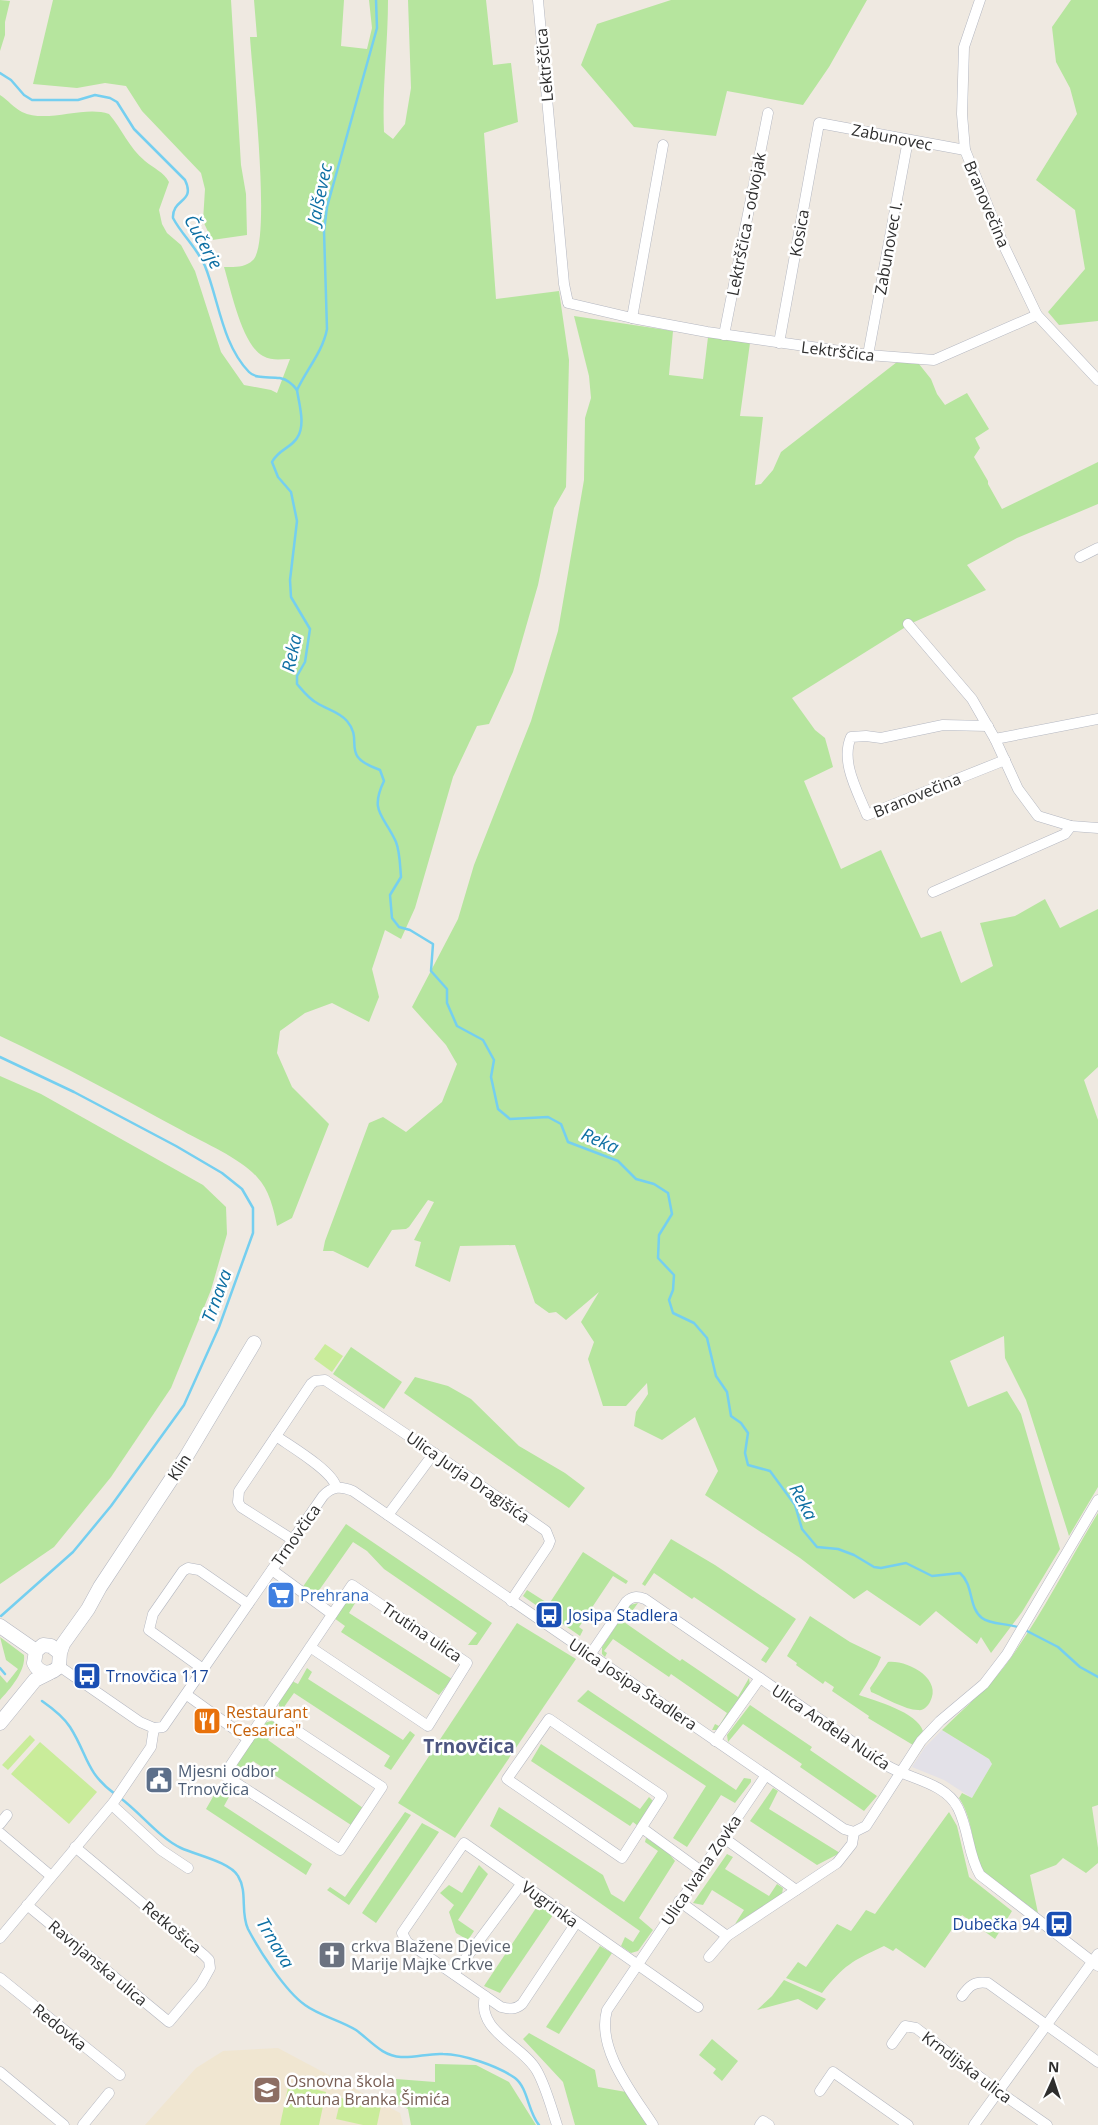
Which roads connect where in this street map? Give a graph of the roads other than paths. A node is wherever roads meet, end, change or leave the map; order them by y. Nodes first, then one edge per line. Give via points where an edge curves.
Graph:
1 (538, 0) edge
2 (980, 0) edge
3 (768, 113) dead end
4 (819, 122) joint
5 (908, 140) junction
6 (663, 145) dead end
7 (965, 150) junction
8 (1037, 315) junction
9 (632, 318) junction
10 (724, 335) junction
11 (779, 343) junction
12 (868, 355) junction
13 (1098, 380) edge
14 (1098, 548) edge
15 (1080, 557) dead end
16 (908, 624) dead end
17 (1098, 719) edge
18 (988, 726) junction
19 (995, 739) junction
20 (1005, 760) junction
21 (1072, 826) junction
22 (1098, 828) edge
23 (933, 892) dead end
24 (254, 1344) dead end
25 (276, 1436) junction
26 (434, 1453) junction
27 (336, 1488) junction
28 (1098, 1500) edge
29 (388, 1515) junction
30 (293, 1540) junction
31 (272, 1570) junction
32 (100, 1587) junction
33 (510, 1601) junction
34 (248, 1604) junction
35 (332, 1614) junction
36 (2, 1627) edge
37 (310, 1647) junction
38 (39, 1653) junction
39 (590, 1655) junction
40 (56, 1664) junction
41 (203, 1668) junction
42 (760, 1678) junction
43 (187, 1695) junction
44 (267, 1711) junction
45 (0, 1714) edge
46 (0, 1723) edge
47 (154, 1728) junction
48 (248, 1739) junction
49 (715, 1741) junction
50 (900, 1773) junction
51 (766, 1775) junction
52 (112, 1804) junction
53 (7, 1815) dead end
54 (0, 1824) edge
55 (642, 1828) junction
56 (854, 1832) junction
57 (0, 1833) edge
58 (724, 1838) junction
59 (75, 1847) junction
60 (188, 1868) dead end
61 (701, 1871) junction
62 (50, 1876) junction
63 (522, 1883) junction
64 (796, 1890) junction
65 (679, 1901) junction
66 (27, 1905) junction
67 (576, 1923) junction
68 (1, 1933) edge
69 (727, 1936) junction
70 (709, 1957) dead end
71 (1096, 1961) edge
72 (637, 1965) junction
73 (454, 1974) junction
74 (0, 1978) edge
75 (485, 1996) junction
76 (962, 1996) dead end
77 (698, 2007) dead end
78 (169, 2022) joint
79 (1046, 2026) junction
80 (892, 2044) dead end
81 (1098, 2062) edge
82 (0, 2072) edge
83 (120, 2076) dead end
84 (820, 2091) dead end
85 (998, 2091) junction
86 (109, 2094) dead end
87 (64, 2125) edge
88 (83, 2125) edge
89 (557, 2125) edge
90 (653, 2125) edge
91 (760, 2125) edge
92 (769, 2125) edge
93 (908, 2125) edge
94 (974, 2125) edge
95 (1047, 2125) edge

1 - 9 street, Lektrščica via 568,303
2 - 7 street, Branovečina via 964,47 962,114
3 - 10 street, Lektrščica - odvojak
4 - 5 street, Zabunovec
4 - 11 street, Kosica
5 - 7 street, Zabunovec
5 - 12 street, Zabunovec I.
6 - 9 street
7 - 8 street, Branovečina via 1004,246
8 - 12 street, Lektrščica via 934,360
8 - 13 street, Branovečina
9 - 10 street, Lektrščica
10 - 11 street, Lektrščica
11 - 12 street, Lektrščica
14 - 15 street
16 - 18 street via 972,699
17 - 19 street
18 - 19 street
18 - 20 street, Branovečina via 943,725 880,738 851,737 847,746 850,773 867,816
19 - 20 street
20 - 21 street via 1018,789 1038,816
21 - 22 street
21 - 23 street via 1065,834
24 - 32 street, Klin via 186,1457
25 - 26 street, Ulica Jurja Dragišića via 311,1384 320,1380 329,1382
25 - 27 street via 328,1474
25 - 30 street via 239,1491 238,1502
26 - 29 street
26 - 33 street, Ulica Jurja Dragišića via 549,1536 548,1546
27 - 29 street, Ulica Josipa Stadlera via 353,1491
27 - 30 street, Trnovčica via 323,1496
28 - 50 street via 1007,1654 984,1684 934,1727
29 - 33 street, Ulica Josipa Stadlera
30 - 31 street, Trnovčica
31 - 34 street, Trnovčica
31 - 35 street
32 - 38 street, Klin via 83,1603 62,1633
32 - 40 street, Klin via 66,1640
33 - 39 street, Ulica Josipa Stadlera
34 - 41 street, Trnovčica
34 - 41 street via 193,1568 183,1571 178,1578 153,1614 149,1630
35 - 37 street
35 - 37 street, Trutina ulica via 352,1585 467,1663 428,1726
36 - 38 street
37 - 44 street
38 - 40 street via 55,1647
38 - 40 street via 41,1672
38 - 45 street, Klin via 28,1675
39 - 42 street, Ulica Anđela Nuića via 626,1602 639,1597
39 - 49 street, Ulica Josipa Stadlera
40 - 46 street, Klin via 35,1680
40 - 47 street via 140,1722
41 - 43 street, Trnovčica
42 - 49 street, Ulica Anđela Nuića
42 - 50 street, Ulica Anđela Nuića
43 - 47 street, Trnovčica via 166,1724
43 - 48 street
44 - 48 street
44 - 48 street via 382,1787 340,1850 224,1775
47 - 52 street via 151,1747
49 - 51 street, Ulica Josipa Stadlera
50 - 56 street, Ulica Anđela Nuića via 866,1826
50 - 71 street via 925,1782 954,1801 980,1875
51 - 56 street, Ulica Josipa Stadlera via 844,1829
51 - 58 street, Ulica Ivana Zovka
52 - 59 street
52 - 60 street via 161,1850
53 - 54 street
55 - 55 street via 622,1858 507,1780 549,1720 662,1796
55 - 61 street
56 - 64 street, Ulica Anđela Nuića via 852,1844 837,1864
57 - 62 street
58 - 61 street, Ulica Ivana Zovka
58 - 64 street
59 - 62 street
59 - 78 street, Retkošica via 209,1960 209,1973
61 - 65 street, Ulica Ivana Zovka
62 - 66 street
63 - 67 street, Vugrinka
63 - 73 street
63 - 73 street, Vugrinka via 464,1843 402,1933 403,1939
64 - 69 street, Ulica Anđela Nuića
65 - 69 street
65 - 72 street, Ulica Ivana Zovka
66 - 68 street
66 - 78 street, Ravnjanska ulica
67 - 72 street, Vugrinka
67 - 75 street via 518,2007 501,2007
69 - 70 street, Ulica Anđela Nuića
71 - 79 street
72 - 77 street
72 - 90 street, Ulica Ivana Zovka via 607,2010 604,2032 610,2052
73 - 75 street
74 - 83 street, Redovka
75 - 89 street via 484,2011 497,2033 519,2048 537,2071
76 - 79 street via 974,1983 988,1983
79 - 81 street
79 - 85 street
80 - 85 street, Krndijska ulica via 905,2026 916,2028
82 - 87 street
84 - 93 street via 833,2072
85 - 94 street
85 - 95 street, Krndijska ulica
86 - 88 street
91 - 92 street via 763,2121

